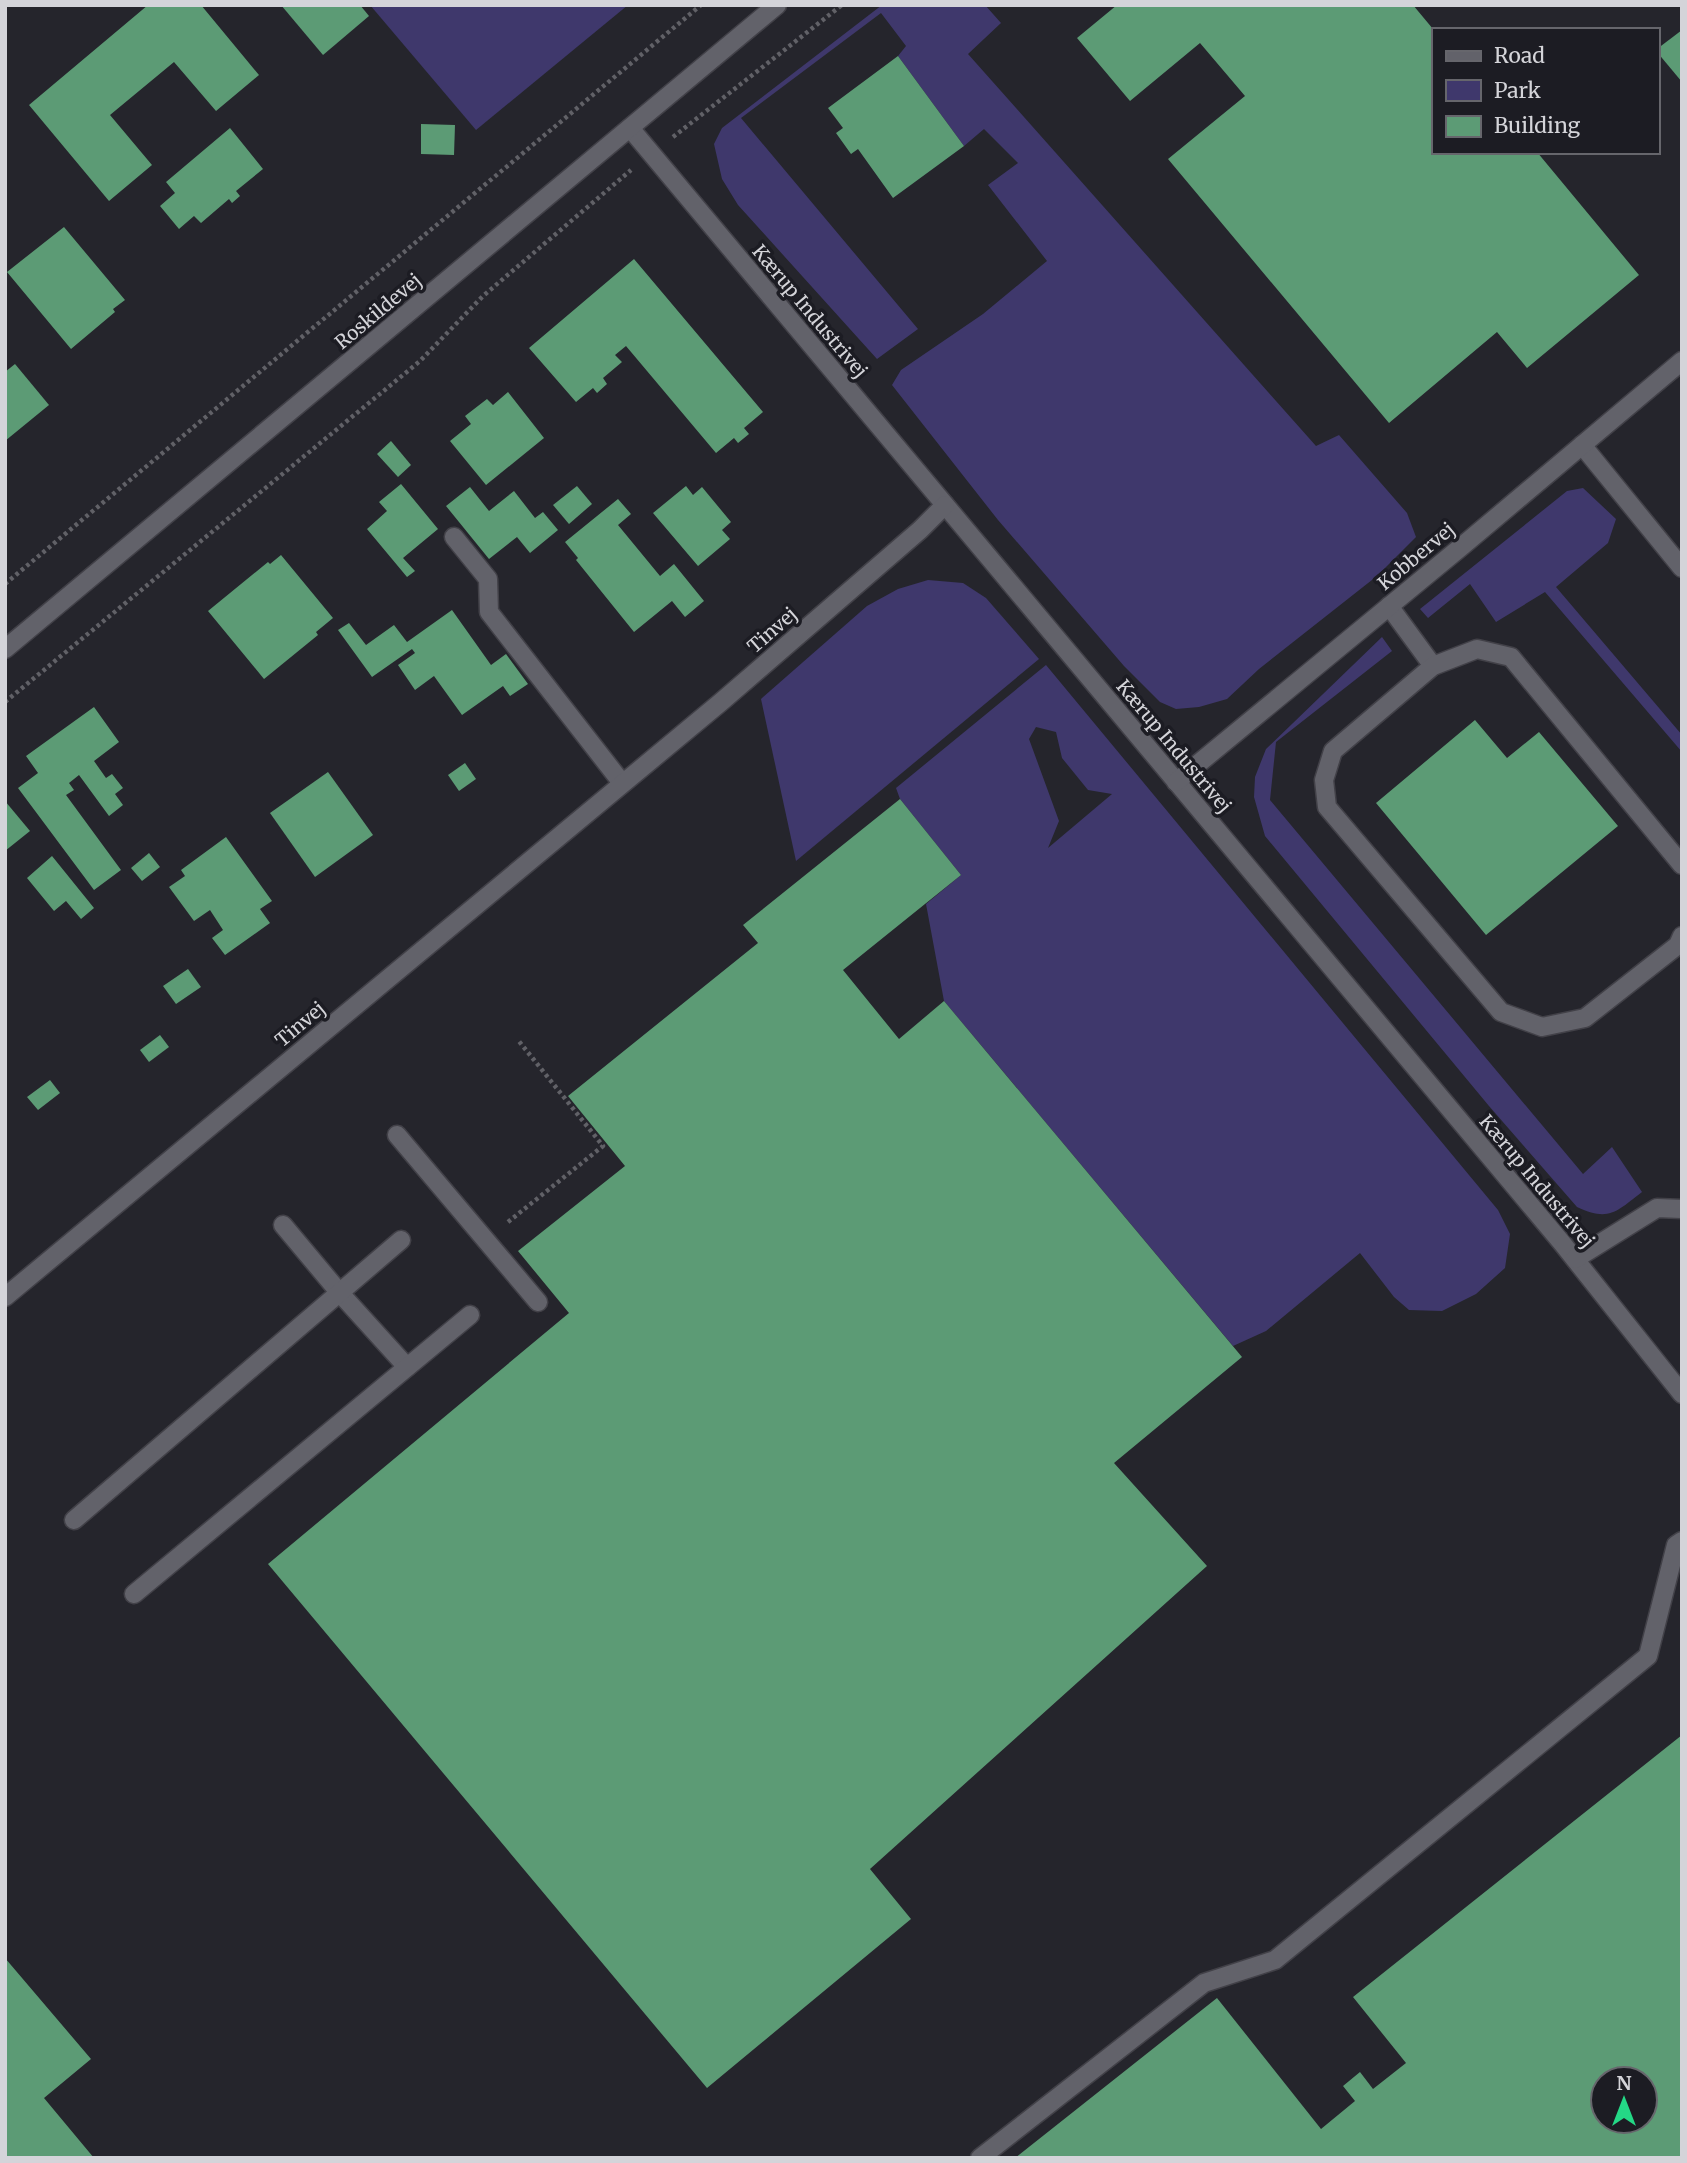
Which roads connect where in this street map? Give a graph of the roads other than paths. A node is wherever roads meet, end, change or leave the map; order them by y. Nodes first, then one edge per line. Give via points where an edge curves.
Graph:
1 (777, 5) edge
2 (630, 128) junction
3 (1682, 361) edge
4 (1582, 444) junction
5 (946, 505) junction
6 (454, 537) dead end
7 (1682, 568) edge
8 (1389, 606) junction
9 (5, 649) edge
10 (1433, 666) junction
11 (1176, 782) junction
12 (622, 783) junction
13 (1682, 864) edge
14 (1682, 936) edge
15 (397, 1135) dead end
16 (1682, 1209) edge
17 (283, 1225) dead end
18 (401, 1240) dead end
19 (1575, 1259) junction
20 (339, 1292) junction
21 (5, 1297) edge
22 (538, 1302) dead end
23 (470, 1315) dead end
24 (407, 1367) junction
25 (1682, 1394) edge
26 (74, 1520) dead end
27 (1682, 1541) edge
28 (134, 1594) dead end
29 (980, 2158) edge

1 - 2 street, Roskildevej
2 - 5 street, Kærup Industrivej
2 - 9 street, Roskildevej
3 - 4 street, Kobbervej
4 - 7 street
4 - 8 street, Kobbervej
5 - 11 street, Kærup Industrivej
5 - 12 street, Tinvej
6 - 12 street via 488,579 489,612
8 - 10 street
8 - 11 street, Kobbervej
10 - 13 street via 1478,649 1511,657
10 - 14 street via 1333,751 1324,780 1326,807 1501,1012 1542,1027 1585,1018 1678,945
11 - 19 street, Kærup Industrivej
12 - 21 street, Tinvej
15 - 22 street
16 - 19 street via 1657,1208
17 - 20 street
18 - 20 street
19 - 25 street, Kærup Industrivej
20 - 24 street
20 - 26 street
23 - 24 street
24 - 28 street
27 - 29 street via 1676,1545 1648,1656 1275,1960 1204,1983

